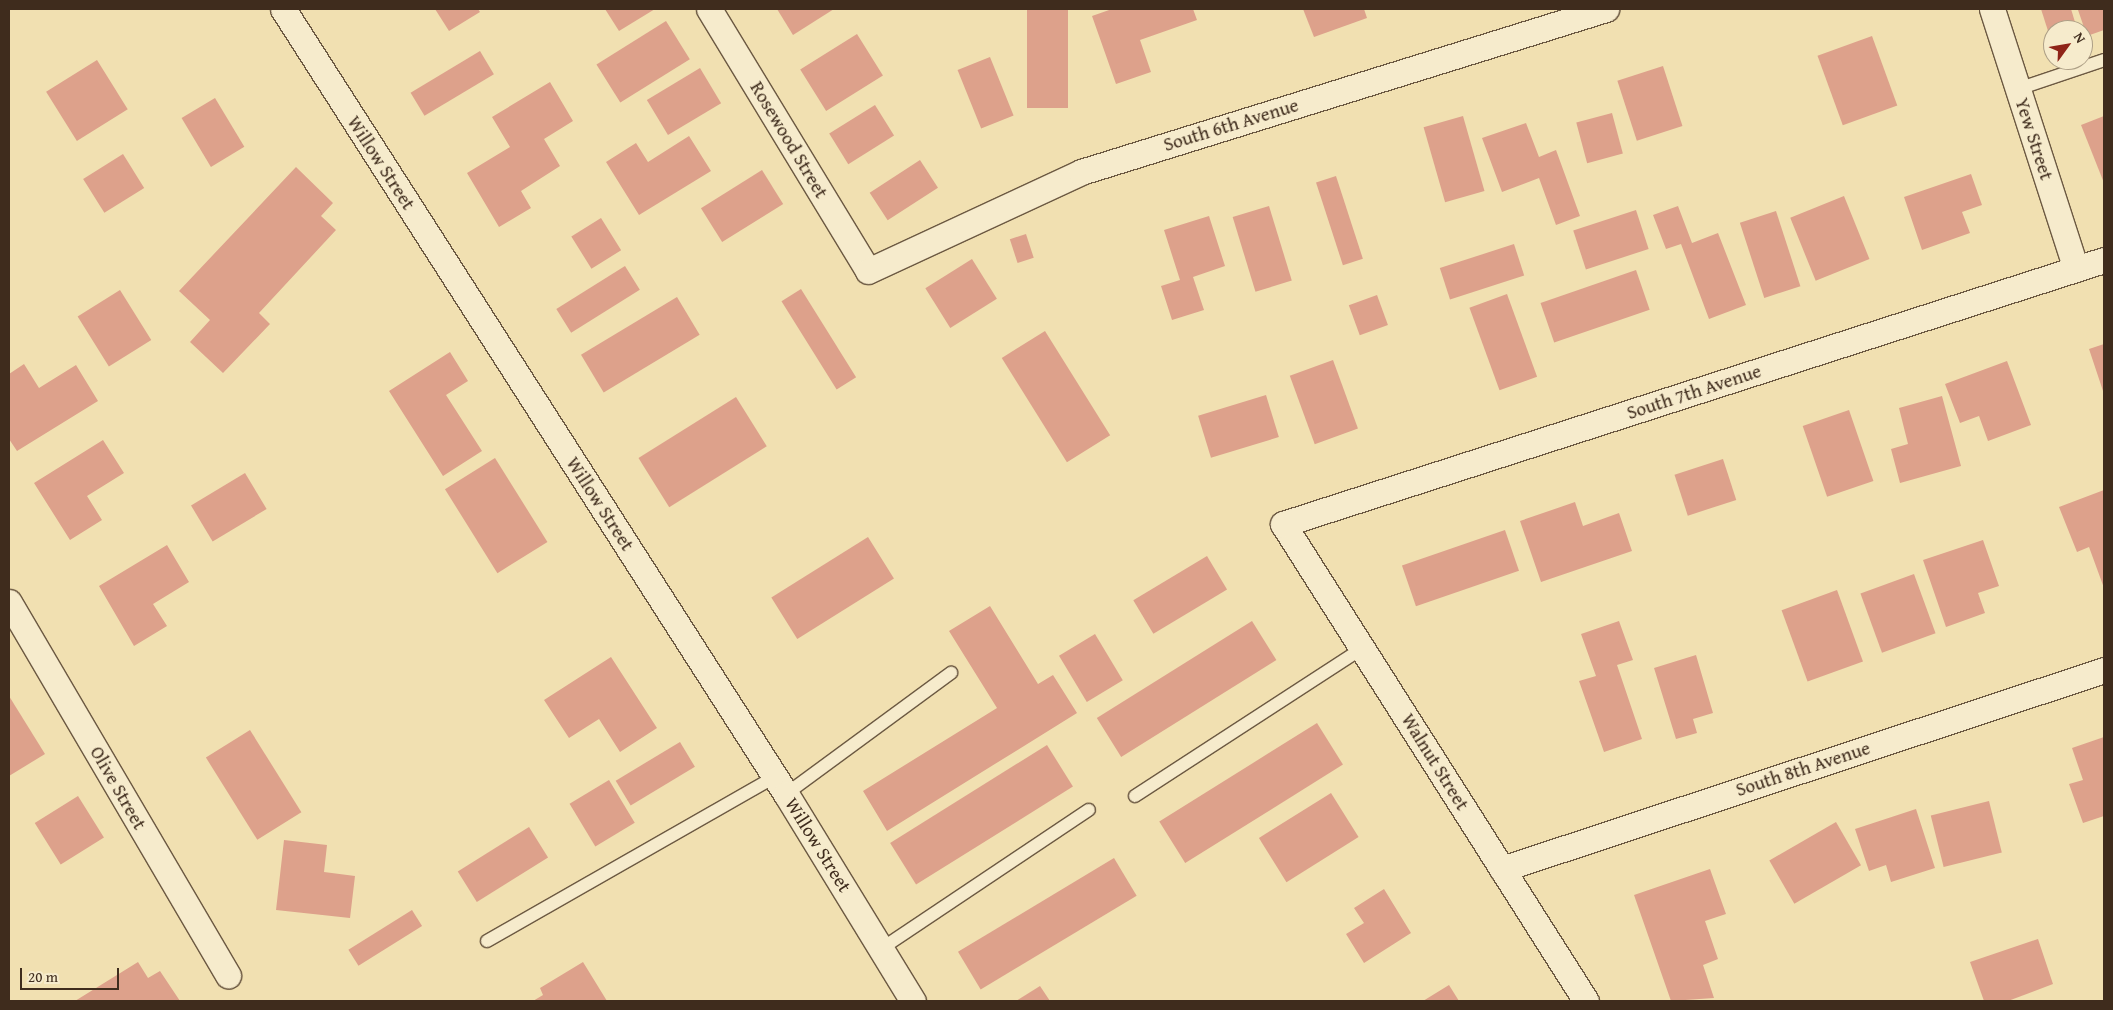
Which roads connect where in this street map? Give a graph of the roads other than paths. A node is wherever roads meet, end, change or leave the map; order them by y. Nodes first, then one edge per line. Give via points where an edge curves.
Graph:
1 (283, 9) edge
2 (709, 9) edge
3 (1606, 9) edge
4 (1992, 9) edge
5 (2104, 60) edge
6 (2018, 89) junction
7 (2104, 260) edge
8 (2076, 269) junction
9 (868, 271) joint
10 (1283, 524) joint
11 (9, 602) edge
12 (1362, 648) junction
13 (2104, 670) edge
14 (951, 673) dead end
15 (780, 785) junction
16 (1135, 796) dead end
17 (1089, 810) dead end
18 (1502, 868) junction
19 (487, 941) dead end
20 (881, 949) junction
21 (228, 975) dead end
22 (913, 1001) edge
23 (1586, 1001) edge

1 - 15 street, Willow Street
2 - 9 street, Rosewood Street
3 - 9 street, South 6th Avenue via 1081,172
4 - 6 street, Yew Street
5 - 6 lane
6 - 8 street, Yew Street
7 - 8 street, South 7th Avenue
8 - 10 street, South 7th Avenue
10 - 12 street, Walnut Street
11 - 21 street, Olive Street
12 - 16 lane
12 - 18 street, Walnut Street
13 - 18 street, South 8th Avenue
14 - 15 lane
15 - 19 lane
15 - 20 street, Willow Street
17 - 20 lane
18 - 23 street, Walnut Street
20 - 22 street, Willow Street

